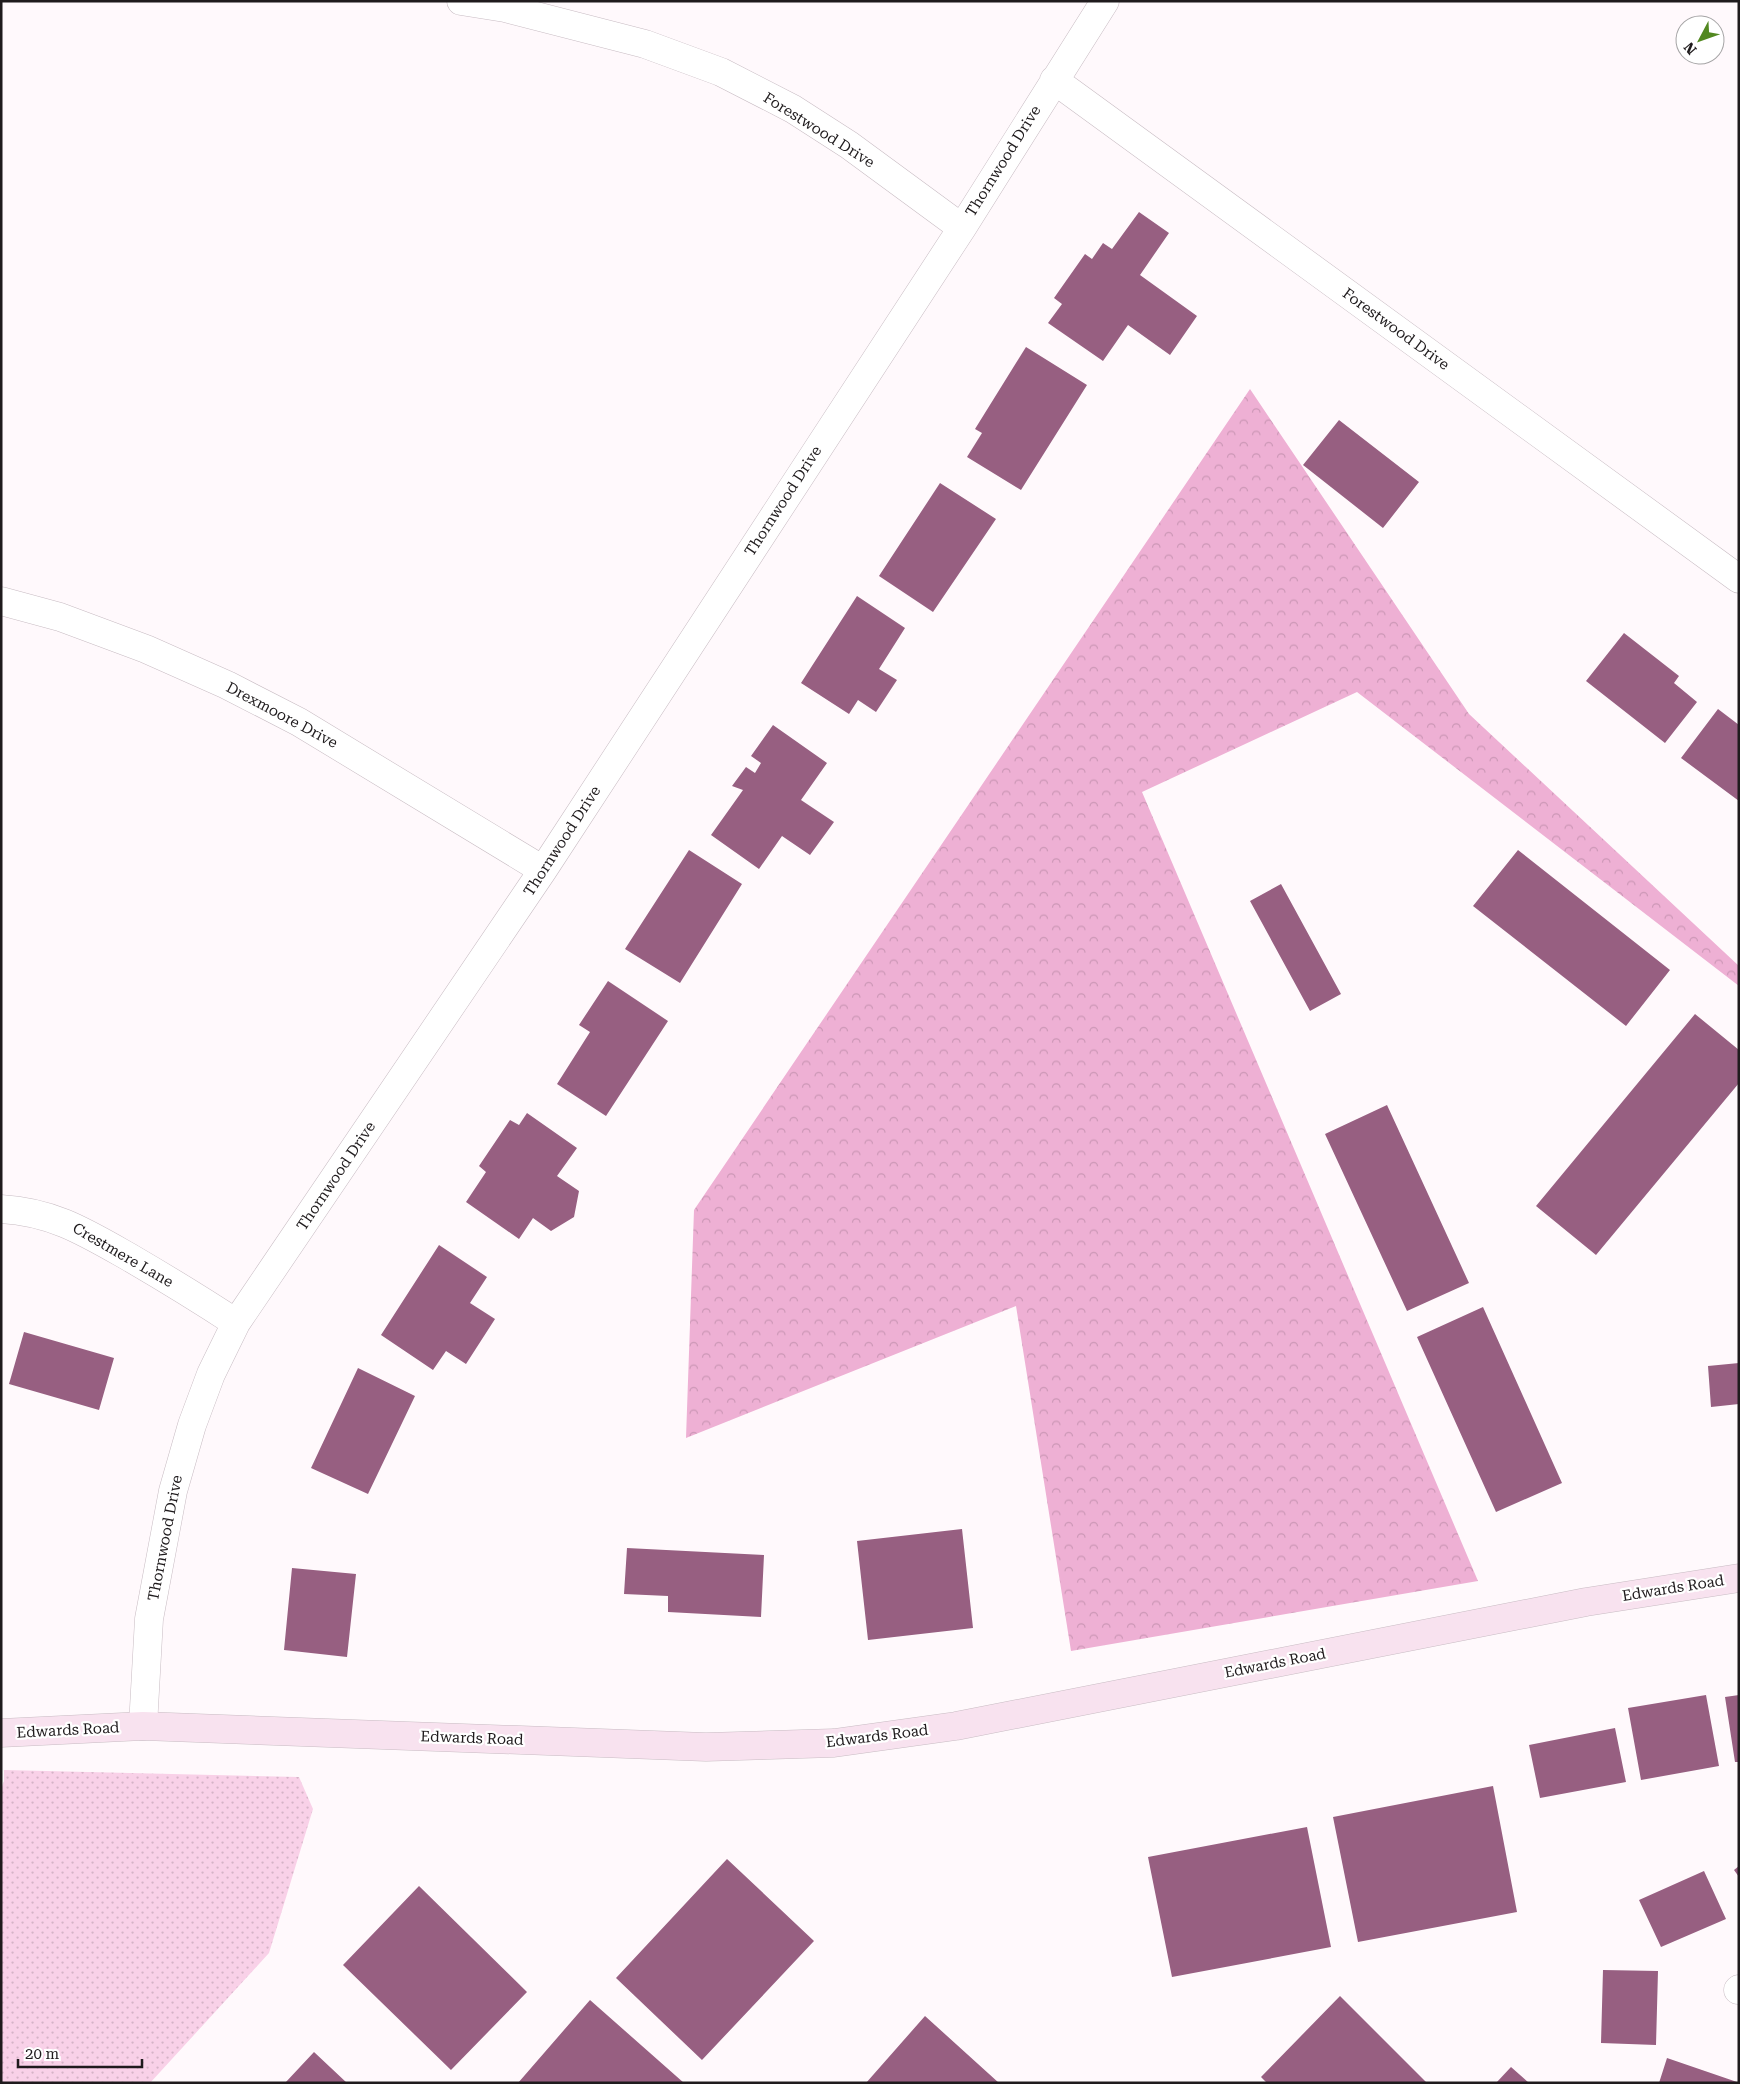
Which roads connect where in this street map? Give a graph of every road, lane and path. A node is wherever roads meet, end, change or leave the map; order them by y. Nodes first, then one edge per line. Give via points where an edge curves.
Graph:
1 (462, 1) edge
2 (1105, 1) edge
3 (1054, 80) junction
4 (962, 228) junction
5 (1739, 579) edge
6 (1, 601) edge
7 (543, 870) junction
8 (1, 1209) edge
9 (236, 1323) junction
10 (1739, 1578) edge
11 (143, 1726) junction
12 (1, 1733) edge

1 - 4 street, Forestwood Drive via 505,8 646,44 721,72 793,109 849,145
2 - 3 street, Thornwood Drive
3 - 4 street, Thornwood Drive
3 - 5 street, Forestwood Drive
4 - 7 street, Thornwood Drive
6 - 7 street, Drexmoore Drive via 146,649 227,685 299,722
7 - 9 street, Thornwood Drive
8 - 9 street, Crestmere Lane via 39,1213 74,1225
9 - 11 street, Thornwood Drive via 195,1416 173,1491 149,1619
10 - 11 main road, Edwards Road via 1586,1602 956,1726 834,1743 706,1747
11 - 12 main road, Edwards Road

